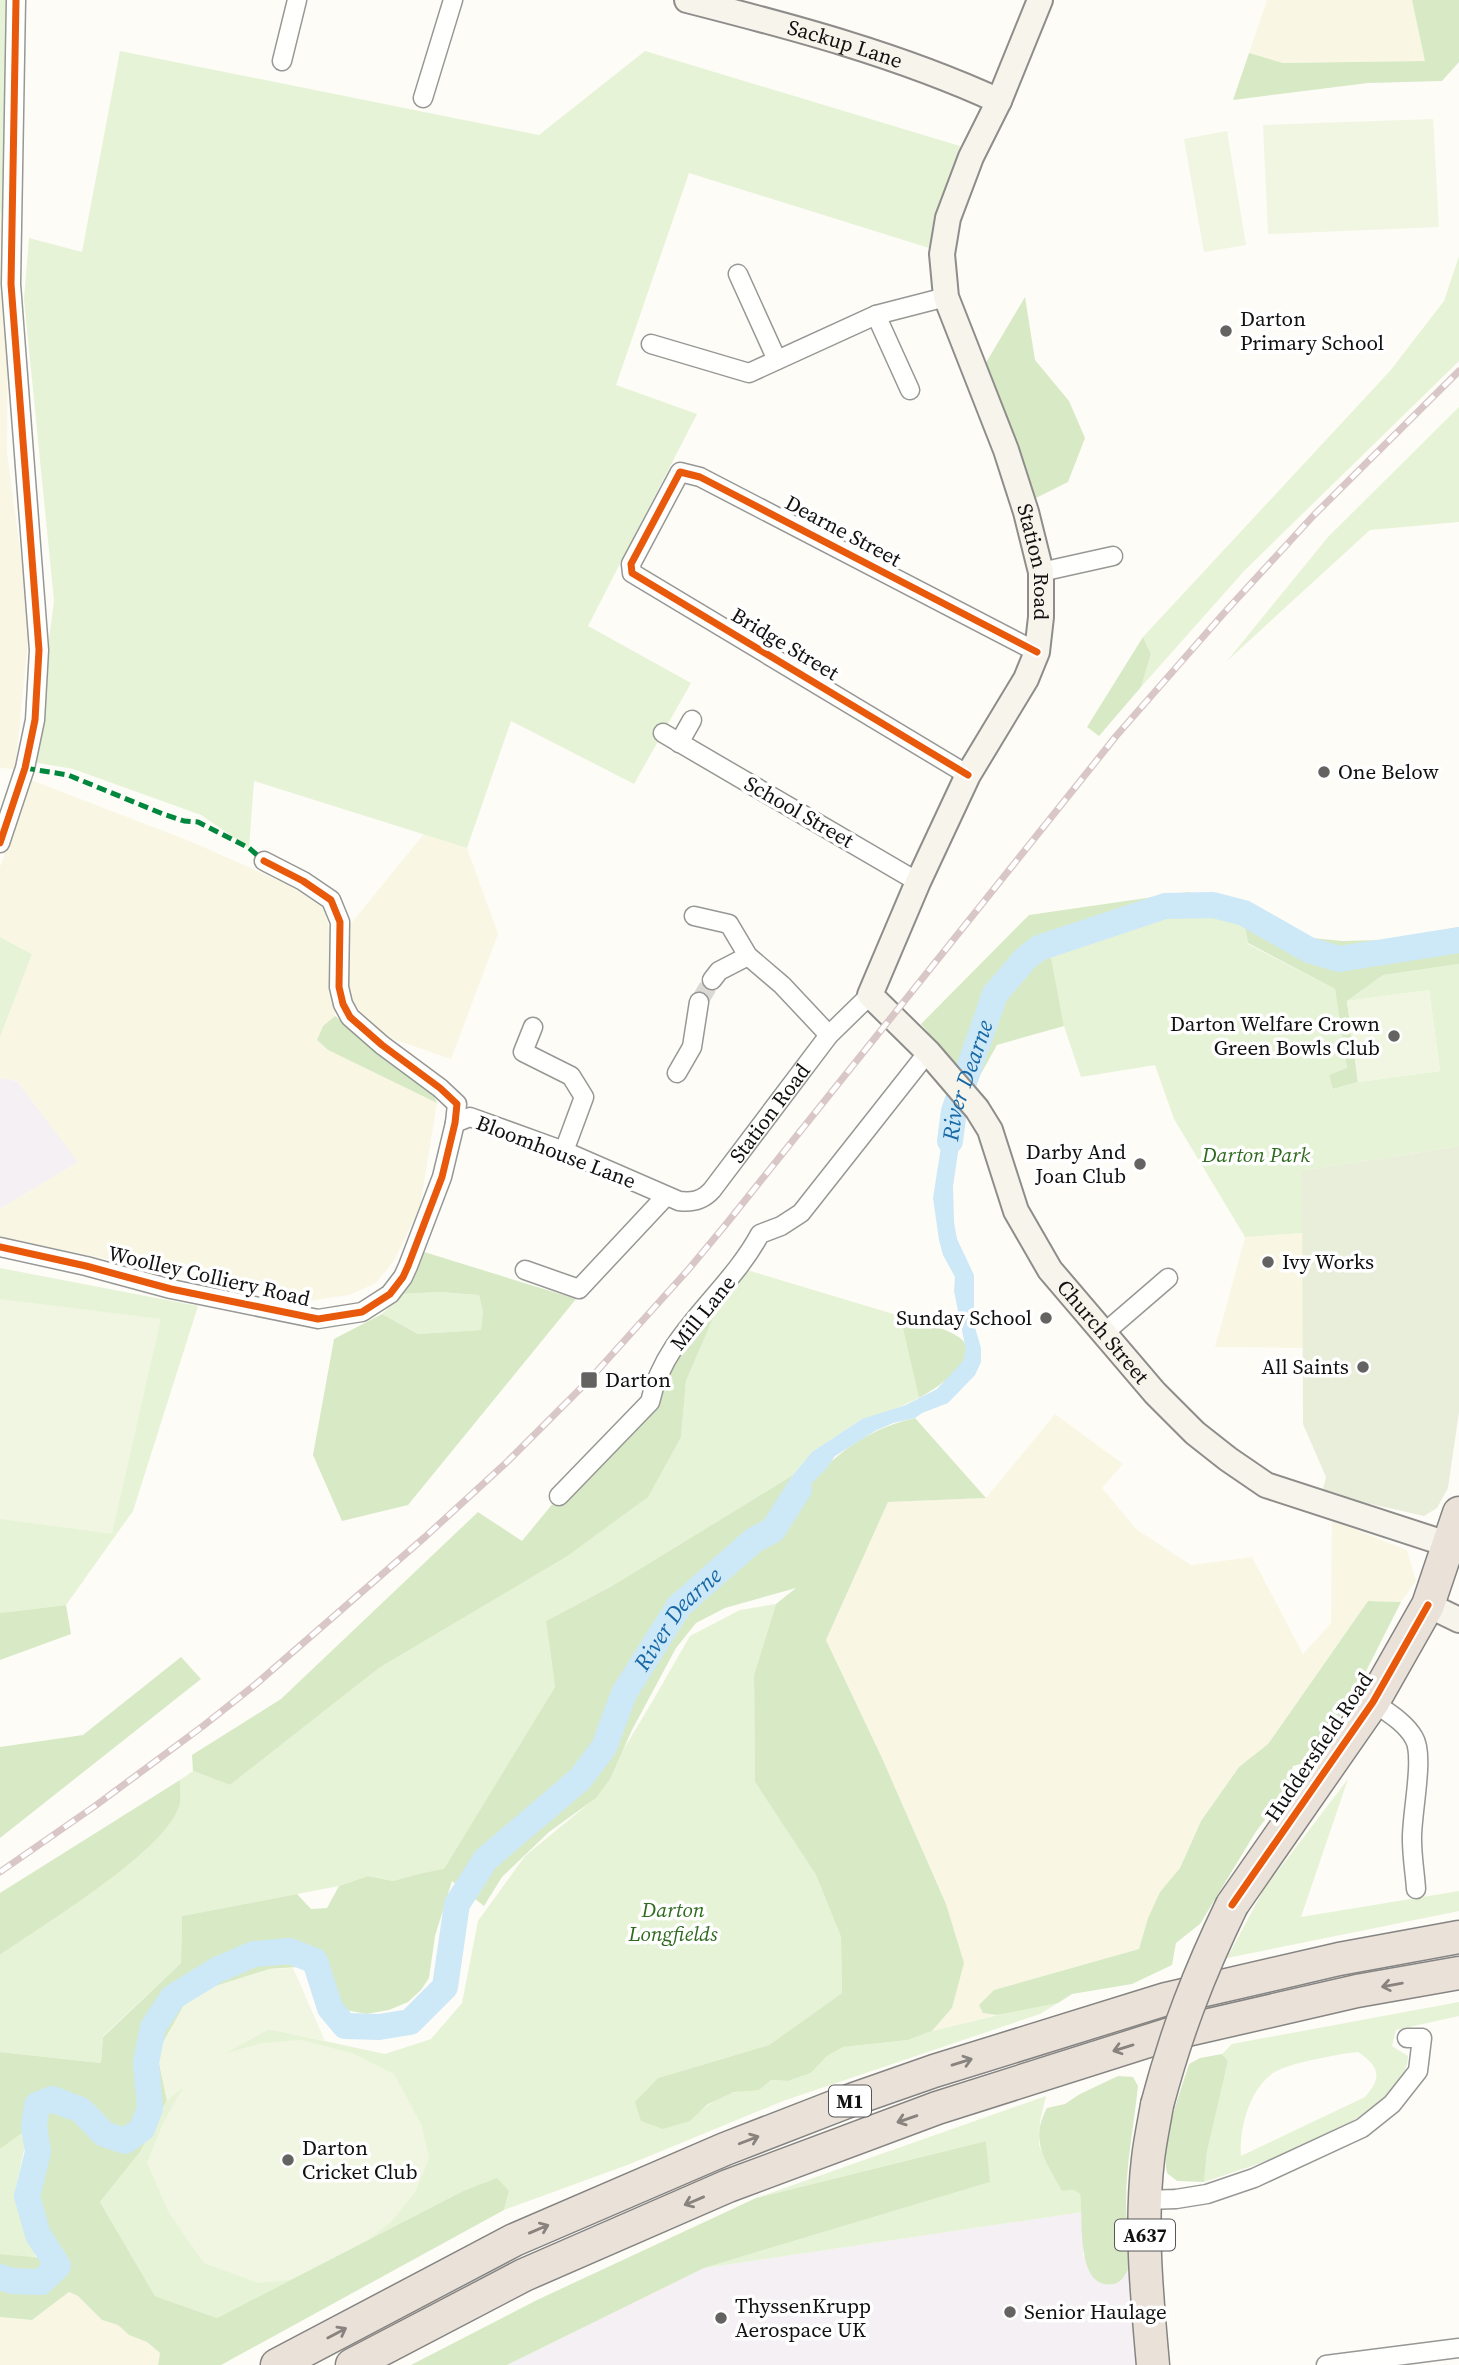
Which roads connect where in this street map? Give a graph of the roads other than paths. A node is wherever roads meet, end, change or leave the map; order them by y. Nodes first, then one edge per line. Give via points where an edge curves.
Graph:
1 (16, 0) edge
2 (453, 0) edge
3 (687, 0) edge
4 (1040, 0) edge
5 (292, 1) edge
6 (282, 61) dead end
7 (423, 98) dead end
8 (999, 101) junction
9 (737, 274) dead end
10 (946, 297) junction
11 (876, 315) junction
12 (651, 344) dead end
13 (777, 360) junction
14 (910, 390) dead end
15 (654, 522) joint
16 (1113, 556) dead end
17 (1041, 572) junction
18 (1037, 652) junction
19 (692, 720) dead end
20 (663, 733) dead end
21 (680, 743) junction
22 (968, 775) junction
23 (0, 843) edge
24 (264, 861) dead end
25 (918, 882) junction
26 (694, 916) dead end
27 (748, 956) junction
28 (712, 980) tunnel mouth
29 (870, 996) junction
30 (698, 1002) tunnel mouth
31 (533, 1027) dead end
32 (830, 1035) junction
33 (928, 1052) junction
34 (677, 1073) dead end
35 (455, 1123) junction
36 (564, 1150) junction
37 (712, 1190) joint
38 (666, 1196) junction
39 (0, 1247) edge
40 (525, 1270) dead end
41 (1168, 1278) dead end
42 (1103, 1334) junction
43 (562, 1488) dead end
44 (1459, 1513) edge
45 (1447, 1544) junction
46 (1428, 1605) junction
47 (1459, 1620) edge
48 (1373, 1702) junction
49 (1416, 1889) dead end
50 (1459, 1937) edge
51 (1459, 1973) edge
52 (1407, 2038) dead end
53 (1145, 2200) junction
54 (1459, 2348) edge
55 (277, 2365) edge
56 (352, 2365) edge
57 (1153, 2365) edge
58 (1326, 2365) edge

1 - 23 street via 11,284 39,650 35,720 25,768
2 - 7 street
3 - 8 main road, Sackup Lane via 867,49
4 - 8 main road, Station Road
5 - 6 street
8 - 10 main road, Station Road via 948,218 942,254
9 - 13 street
10 - 11 street
10 - 17 main road, Station Road via 1006,450
11 - 13 street
11 - 14 street
12 - 13 street via 748,373
15 - 18 street, Dearne Street via 680,472 700,477
15 - 22 street, Bridge Street via 631,564 632,573
16 - 17 street
17 - 18 main road, Station Road
18 - 22 main road, Station Road via 1026,679
19 - 21 street
20 - 21 street, School Street
21 - 25 street, School Street
22 - 25 main road, Station Road
24 - 35 street, Bloomhouse Lane via 331,900 340,922 339,987 350,1017 457,1104
25 - 29 main road, Station Road
26 - 27 street via 729,924
27 - 28 street via 719,971
27 - 32 street
29 - 32 street, Station Road
29 - 33 main road, Church Street
30 - 34 street via 692,1047
31 - 36 street via 523,1052 570,1076 584,1097
32 - 37 street, Station Road
33 - 42 main road, Church Street via 990,1130 1016,1211 1050,1270
33 - 43 street, Mill Lane via 801,1213 760,1234 728,1283 676,1343 654,1384 650,1402
35 - 36 street, Bloomhouse Lane via 470,1117
35 - 39 street, Woolley Colliery Road via 442,1177 403,1277 390,1294 362,1312 318,1319
36 - 38 street, Bloomhouse Lane
37 - 38 street, Bloomhouse Lane via 687,1202
38 - 40 street via 579,1289
41 - 42 street
42 - 45 main road, Church Street via 1195,1433 1266,1485
44 - 45 highway, A637
45 - 46 highway, Huddersfield Road / A637
46 - 47 main road
46 - 48 highway, Huddersfield Road / A637
48 - 49 street, Huddersfield Road via 1398,1719 1418,1746 1412,1842
48 - 53 highway, Huddersfield Road / A637, bridge via 1232,1905 1202,1966 1157,2105
55 -> 50 highway, M1 via 514,2240 854,2099 1166,1999
51 -> 56 highway, M1 via 1170,2034 845,2141 524,2274
52 - 53 street via 1422,2038 1418,2071 1392,2104 1362,2128 1254,2178 1207,2194
53 - 57 highway, Huddersfield Road / A637
54 - 58 street

